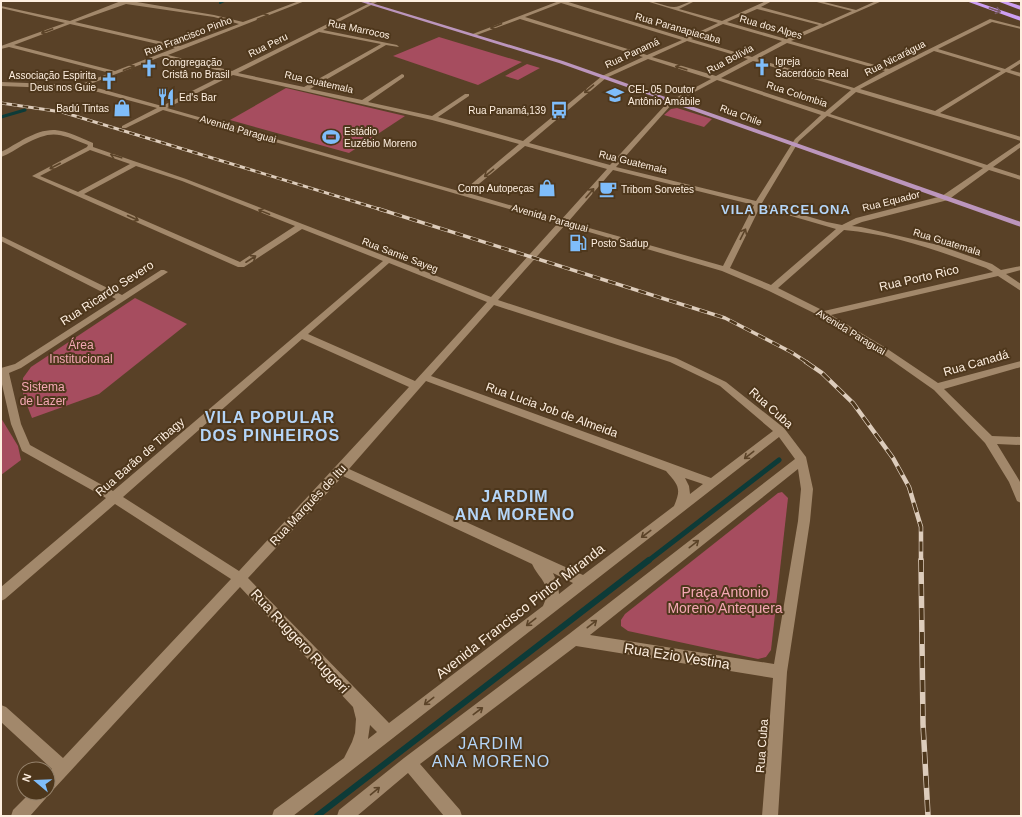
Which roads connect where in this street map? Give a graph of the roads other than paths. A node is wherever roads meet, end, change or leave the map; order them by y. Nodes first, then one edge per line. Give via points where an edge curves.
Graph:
1 (114, 1) edge
2 (304, 1) edge
3 (360, 1) edge
4 (377, 1) edge
5 (562, 1) edge
6 (648, 1) edge
7 (693, 1) edge
8 (770, 1) edge
9 (815, 1) edge
10 (880, 1) edge
11 (969, 1) edge
12 (126, 2) edge
13 (998, 2) edge
14 (371, 4) junction
15 (1, 6) edge
16 (756, 7) junction
17 (1021, 8) edge
18 (674, 9) junction
19 (856, 11) junction
20 (1021, 12) edge
21 (520, 17) junction
22 (1021, 19) edge
23 (71, 23) junction
24 (723, 23) junction
25 (245, 24) junction
26 (823, 25) junction
27 (1021, 28) edge
28 (318, 30) junction
29 (472, 35) junction
30 (687, 40) junction
31 (786, 40) junction
32 (1, 43) edge
33 (385, 44) junction
34 (10, 45) junction
35 (397, 46) dead end
36 (1, 48) edge
37 (181, 48) junction
38 (934, 49) junction
39 (163, 54) junction
40 (648, 57) junction
41 (753, 59) junction
42 (1021, 61) edge
43 (1007, 70) junction
44 (890, 71) junction
45 (233, 72) junction
46 (115, 73) junction
47 (1021, 75) edge
48 (402, 76) dead end
49 (604, 78) junction
50 (715, 78) junction
51 (1, 84) edge
52 (79, 87) junction
53 (305, 89) junction
54 (856, 89) junction
55 (467, 95) dead end
56 (672, 101) junction
57 (364, 102) junction
58 (163, 108) junction
59 (936, 113) junction
60 (825, 114) junction
61 (433, 118) junction
62 (124, 128) dead end
63 (1021, 139) edge
64 (526, 143) junction
65 (793, 144) junction
66 (1021, 144) edge
67 (90, 148) junction
68 (1, 155) edge
69 (137, 163) junction
70 (612, 168) junction
71 (989, 168) junction
72 (1021, 178) edge
73 (79, 194) junction
74 (463, 194) junction
75 (945, 198) junction
76 (758, 204) junction
77 (564, 222) junction
78 (1021, 225) edge
79 (300, 226) junction
80 (842, 228) junction
81 (1, 238) edge
82 (386, 260) junction
83 (1021, 268) edge
84 (725, 269) junction
85 (164, 272) dead end
86 (999, 272) junction
87 (1021, 288) edge
88 (772, 289) junction
89 (122, 299) junction
90 (492, 301) junction
91 (823, 314) junction
92 (301, 335) junction
93 (1021, 364) edge
94 (2, 371) edge
95 (424, 377) junction
96 (416, 386) junction
97 (938, 387) junction
98 (780, 431) junction
99 (989, 440) junction
100 (1021, 441) edge
101 (802, 460) junction
102 (670, 468) junction
103 (341, 470) junction
104 (712, 483) junction
105 (113, 498) junction
106 (1021, 498) edge
107 (678, 509) junction
108 (534, 559) junction
109 (240, 578) junction
110 (583, 582) junction
111 (1, 595) edge
112 (548, 609) junction
113 (574, 639) junction
114 (780, 672) junction
115 (359, 704) junction
116 (1, 712) edge
117 (388, 733) junction
118 (409, 763) junction
119 (347, 764) junction
120 (63, 769) junction
121 (56, 776) edge
122 (33, 801) edge
123 (19, 816) edge
124 (280, 816) edge
125 (345, 816) edge
126 (454, 816) edge
127 (770, 816) edge

1 - 12 street
25 -> 2 street, Rua Francisco Pinho
3 - 14 main road, Rua Chile
4 - 14 street, Rua Peru
5 - 21 street
5 - 30 street, Rua Paranapiacaba
6 - 18 street, Rua dos Alpes
7 - 18 street
8 - 16 street, Rua Panamá
9 - 19 street
10 - 19 street, Rua Bolívia
11 -> 22 highway
12 - 23 street
12 - 25 street via 214,16
13 - 17 highway
13 - 20 highway
14 - 28 street, Rua Peru
14 - 29 main road, Rua Chile
15 - 23 street
16 - 24 street, Rua Panamá
16 - 26 street
18 - 24 street, Rua dos Alpes
19 - 26 street, Rua Bolívia
21 -> 29 street
21 - 40 street, Rua Colombia
23 -> 34 street
23 - 37 street
24 - 30 street, Rua Panamá
24 - 31 street, Rua dos Alpes
25 - 37 street, Rua Francisco Pinho
26 - 31 street, Rua Bolívia
27 - 38 street, Rua Nicarágua via 994,19
28 - 33 street, Rua Marrocos
28 - 45 street, Rua Peru
29 - 49 main road, Rua Chile
30 - 40 street, Rua Panamá
30 - 41 street, Rua Paranapiacaba
31 - 41 street, Rua Bolívia
31 - 44 street, Rua dos Alpes
32 - 34 street
33 - 35 street, Rua Marrocos
33 - 53 street
34 - 36 street
34 - 46 street
37 - 39 street, Rua Francisco Pinho
38 - 43 street
38 - 44 street, Rua Nicarágua
39 - 45 street, Rua Guatemala
46 -> 39 street, Rua Francisco Pinho
40 - 49 street, Rua Panamá
50 -> 40 street, Rua Colombia
41 - 50 street, Rua Bolívia
41 - 54 street, Rua Paranapiacaba
42 - 43 street
43 - 47 street
43 - 59 street
44 - 54 street, Rua Nicarágua
45 - 53 street, Rua Guatemala
45 - 58 street, Rua Peru
46 - 52 street, Rua Francisco Pinho
48 - 57 street
49 - 56 main road, Rua Chile
49 -> 64 street, Rua Panamá
50 - 56 street, Rua Bolívia
50 - 60 street, Rua Colombia
51 - 52 street, Avenida Paraguai
52 - 58 street, Avenida Paraguai
53 - 57 street, Rua Guatemala
54 - 59 street, Rua Paranapiacaba
54 - 60 street, Rua Nicarágua
55 - 61 street
56 - 65 main road, Rua Chile
56 - 70 street, Rua Bolívia
57 - 61 street, Rua Guatemala
58 - 62 street, Rua Peru
58 - 74 street, Avenida Paraguai
59 - 63 street, Rua Paranapiacaba
60 - 65 street, Rua Nicarágua
60 - 71 street, Rua Colombia
61 - 64 street, Rua Guatemala
64 - 70 street, Rua Guatemala
64 -> 74 street, Rua Panamá
65 - 75 main road, Rua Chile
65 - 76 street, Rua Nicarágua
66 - 71 street, Rua Equador
67 - 68 street, Rua Samie Sayeg via 91,144 58,132 51,132
69 -> 67 street, Rua Samie Sayeg
67 -> 73 street via 34,176
69 - 73 street
79 -> 69 street, Rua Samie Sayeg
70 - 76 street, Rua Guatemala
77 -> 70 street, Rua Bolívia
71 - 72 street, Rua Colombia
71 - 75 street, Rua Equador
73 -> 79 street via 241,265
74 - 77 street, Avenida Paraguai
75 - 78 main road, Rua Chile
75 - 80 street, Rua Equador via 859,220
76 - 80 street, Rua Guatemala
84 -> 76 street, Rua Nicarágua
77 - 84 street, Avenida Paraguai
77 - 90 street, Rua Marquês de Itu
79 - 82 street, Rua Samie Sayeg
80 - 86 street, Rua Guatemala via 861,229 912,240 962,256
80 - 88 street, Rua Equador
81 - 89 street
82 - 90 street, Rua Samie Sayeg
82 - 92 street, Rua Barão de Tibagy
83 - 86 street, Rua Porto Rico
84 - 88 street, Avenida Paraguai
85 - 89 street, Rua Ricardo Severo
86 - 87 street, Rua Guatemala
86 - 91 street, Rua Porto Rico
88 - 91 street, Avenida Paraguai
89 - 94 street, Rua Ricardo Severo via 18,366
90 - 95 street, Rua Marquês de Itu
90 - 98 street, Rua Cuba via 673,360 723,384
91 - 97 street, Avenida Paraguai
92 - 96 street
92 - 105 street, Rua Barão de Tibagy
93 - 97 street, Rua Canadá
94 - 105 street, Rua Ruggero Ruggeri via 16,424 26,448
95 - 96 street, Rua Marquês de Itu
95 - 102 street, Rua Lucia Job de Almeida
96 - 103 street, Rua Marquês de Itu
97 - 99 street, Avenida Paraguai
98 - 101 street, Rua Cuba
98 -> 104 street, Avenida Francisco Pintor Miranda
99 - 100 street
99 - 106 street, Avenida Paraguai via 1014,480
113 -> 101 street
101 - 114 street, Rua Cuba via 807,489 804,521
102 - 104 street, Rua Lucia Job de Almeida
102 - 107 street via 685,487 685,498
103 - 108 street
103 - 109 street, Rua Marquês de Itu
104 - 107 street, Avenida Francisco Pintor Miranda
105 - 109 street, Rua Ruggero Ruggeri
105 - 111 street, Rua Barão de Tibagy
107 -> 110 street, Avenida Francisco Pintor Miranda
108 - 110 street
108 - 112 street via 546,571 552,585 554,597
109 - 115 street, Rua Ruggero Ruggeri
109 - 120 street, Rua Marquês de Itu
110 - 112 street, Avenida Francisco Pintor Miranda
112 -> 117 street, Avenida Francisco Pintor Miranda
113 - 114 street, Rua Ezio Vestina
118 -> 113 street
114 - 127 street, Rua Cuba
115 - 117 street, Rua Ruggero Ruggeri
115 - 119 street, Rua Ruggero Ruggeri via 364,715 364,724 355,754
116 - 120 street
117 - 119 street, Avenida Francisco Pintor Miranda
125 -> 118 street
118 - 126 street
119 - 124 street, Avenida Francisco Pintor Miranda
120 - 121 street, Rua Marquês de Itu
122 - 123 street

